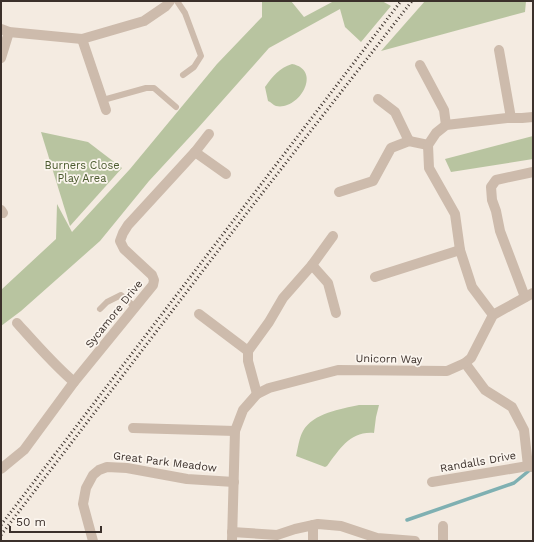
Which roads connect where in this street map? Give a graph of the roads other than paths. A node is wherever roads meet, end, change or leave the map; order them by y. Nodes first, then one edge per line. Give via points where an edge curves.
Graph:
1 (170, 1) edge
2 (176, 1) edge
3 (5, 31) edge
4 (82, 39) junction
5 (499, 50) dead end
6 (1, 58) edge
7 (420, 65) dead end
8 (183, 75) dead end
9 (378, 99) dead end
10 (104, 105) joint
11 (176, 107) dead end
12 (533, 116) edge
13 (511, 118) junction
14 (446, 125) junction
15 (209, 134) dead end
16 (409, 141) junction
17 (428, 145) junction
18 (195, 152) junction
19 (533, 172) edge
20 (226, 174) dead end
21 (339, 192) dead end
22 (333, 236) dead end
23 (460, 250) junction
24 (312, 265) junction
25 (375, 277) dead end
26 (529, 295) edge
27 (135, 307) junction
28 (100, 309) dead end
29 (336, 313) dead end
30 (199, 314) dead end
31 (492, 315) junction
32 (17, 323) dead end
33 (248, 350) junction
34 (465, 363) junction
35 (74, 382) junction
36 (257, 394) junction
37 (134, 428) dead end
38 (528, 429) edge
39 (235, 431) junction
40 (530, 466) edge
41 (1, 469) edge
42 (234, 482) junction
43 (432, 482) dead end
44 (313, 525) junction
45 (443, 526) dead end
46 (232, 537) edge
47 (93, 541) edge
48 (313, 541) edge
49 (415, 541) edge
50 (443, 541) edge

1 - 4 street via 144,21
2 - 8 lane via 185,13 201,56
3 - 4 street
3 - 6 street
4 - 10 street
5 - 13 street
7 - 14 street via 444,110
9 - 16 street via 396,112
10 - 11 lane via 146,88 154,88
12 - 13 street
13 - 14 street
14 - 17 street via 436,133
15 - 18 street, Sycamore Drive
16 - 17 street
16 - 21 street via 391,148 373,181
17 - 23 street via 428,168 455,214
18 - 20 street
18 - 27 street, Sycamore Drive via 128,225 120,241 124,249 152,275 154,280 153,285
19 - 26 street via 496,180 491,187 500,231
22 - 24 street
23 - 25 street
23 - 31 street via 472,287
24 - 29 street via 328,283
24 - 33 street via 283,298
26 - 31 street
27 - 28 lane via 121,295
27 - 35 street, Sycamore Drive
30 - 33 street
31 - 34 street via 471,358
32 - 35 street
33 - 36 street via 248,361
34 - 36 street, Unicorn Way via 447,371 338,370 269,388
34 - 38 street, Randalls Drive via 485,390 512,407
35 - 41 street, Sycamore Drive via 24,450
36 - 39 street, Unicorn Way via 243,410
37 - 39 street
38 - 40 street, Randalls Drive
39 - 42 street, Unicorn Way
40 - 43 street, Randalls Drive
42 - 46 street, Unicorn Way
42 - 47 street, Great Park Meadow via 187,479 128,468 107,467 99,470 86,488 83,504
44 - 46 street via 277,535
44 - 48 street
44 - 49 street via 341,526 377,538
45 - 50 street

